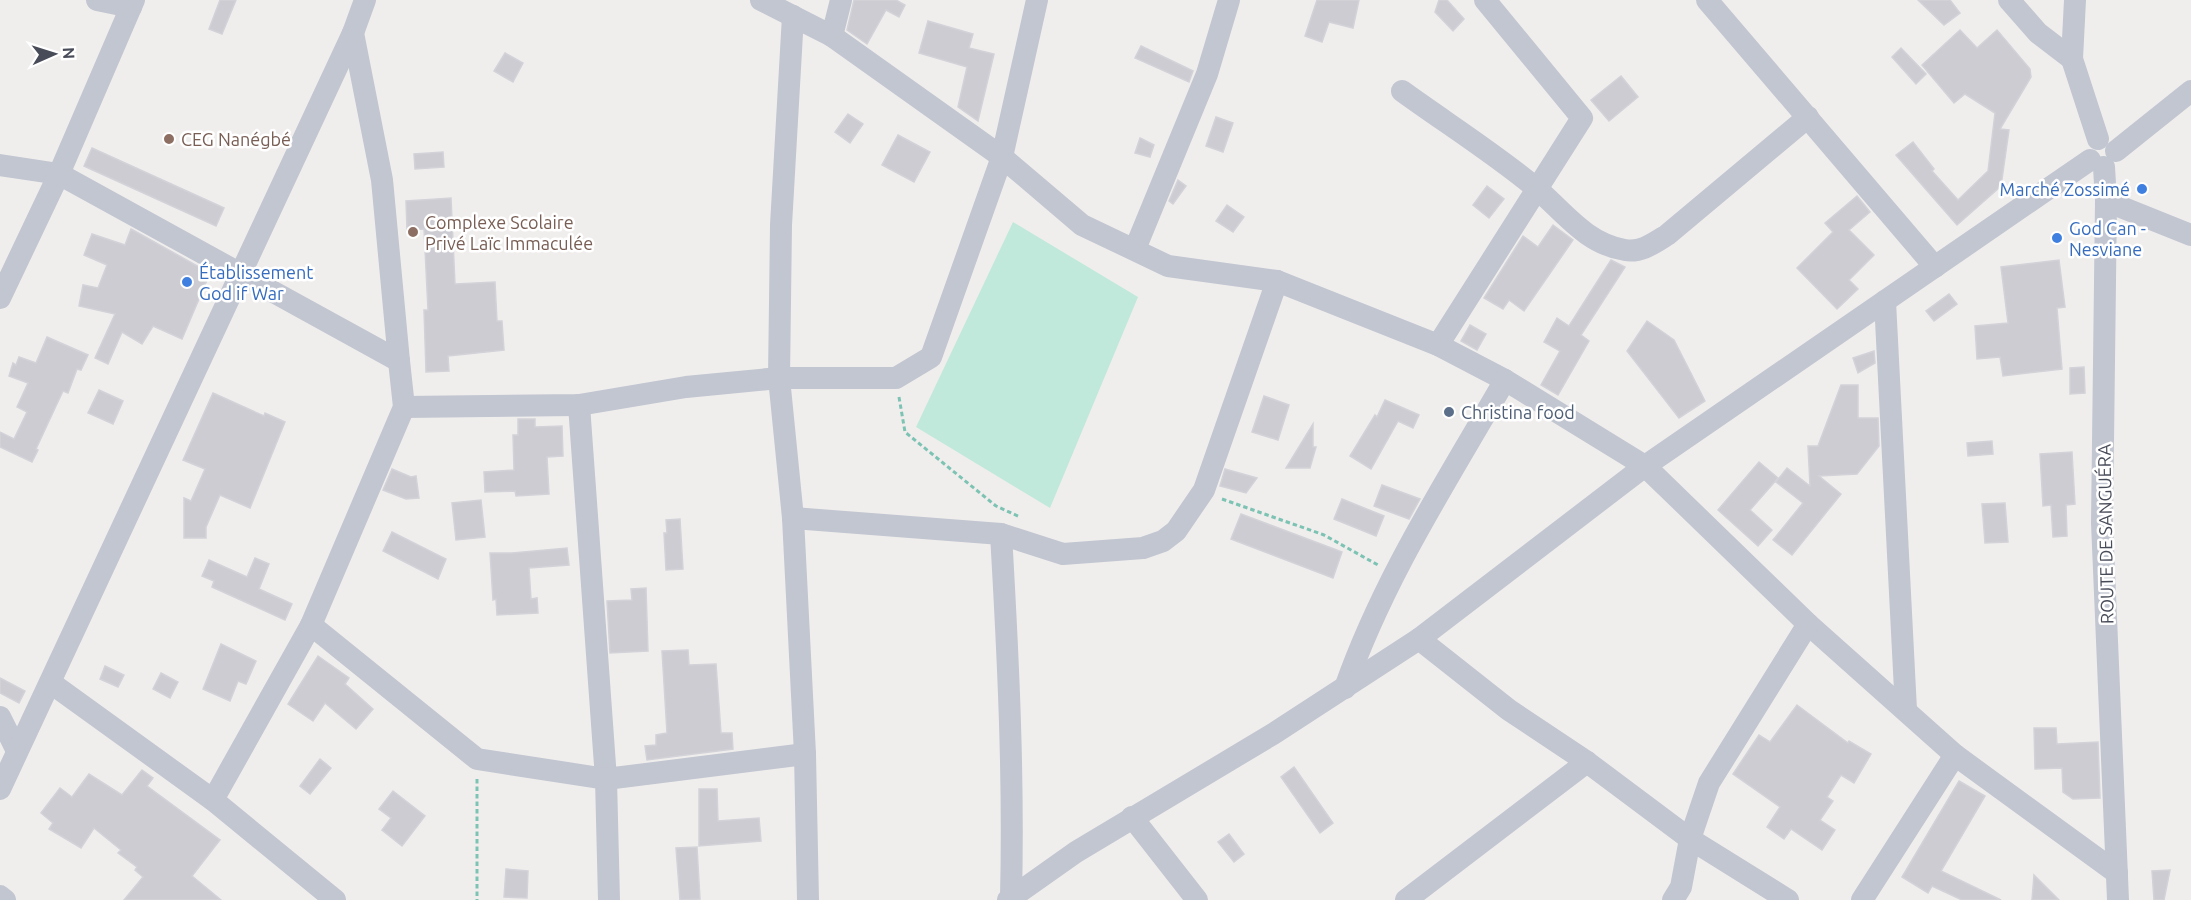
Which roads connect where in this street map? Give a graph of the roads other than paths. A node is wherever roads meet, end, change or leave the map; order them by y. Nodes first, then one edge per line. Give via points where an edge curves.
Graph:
1 (97, 0) edge
2 (365, 0) edge
3 (761, 0) edge
4 (842, 0) edge
5 (1037, 0) edge
6 (1229, 0) edge
7 (1485, 0) edge
8 (1707, 0) edge
9 (2009, 0) edge
10 (2076, 0) edge
11 (132, 3) edge
12 (793, 16) junction
13 (353, 33) junction
14 (832, 36) junction
15 (2072, 59) junction
16 (1402, 91) dead end
17 (2191, 91) edge
18 (1808, 117) junction
19 (2102, 154) junction
20 (1002, 157) junction
21 (0, 165) edge
22 (58, 174) junction
23 (1536, 188) junction
24 (2106, 201) junction
25 (2191, 235) edge
26 (1135, 249) junction
27 (1935, 267) junction
28 (240, 272) junction
29 (1277, 281) junction
30 (0, 298) edge
31 (1886, 301) junction
32 (1438, 345) junction
33 (399, 361) junction
34 (779, 378) junction
35 (1504, 380) junction
36 (579, 405) junction
37 (404, 407) junction
38 (1645, 466) junction
39 (793, 518) junction
40 (1001, 534) junction
41 (1808, 624) junction
42 (311, 625) junction
43 (1419, 639) junction
44 (51, 683) junction
45 (1345, 687) junction
46 (1906, 710) junction
47 (0, 717) edge
48 (16, 751) junction
49 (805, 754) junction
50 (1955, 754) junction
51 (1587, 762) junction
52 (606, 779) junction
53 (0, 789) edge
54 (213, 800) junction
55 (1132, 817) junction
56 (1690, 839) junction
57 (2117, 873) junction
58 (0, 896) edge
59 (1009, 898) edge
60 (5, 900) edge
61 (335, 900) edge
62 (609, 900) edge
63 (808, 900) edge
64 (1197, 900) edge
65 (1406, 900) edge
66 (1673, 900) edge
67 (1788, 900) edge
68 (1863, 900) edge
69 (2118, 900) edge

1 - 11 street
2 - 13 street
3 - 12 street
4 - 14 street
5 - 20 street
6 - 26 street via 1207,74
7 - 23 street via 1582,118
8 - 18 street
9 - 15 street via 2038,33
10 - 15 street, ROUTE DE SANGUÉRA
11 - 22 street
12 - 14 street
12 - 34 street via 781,225
13 - 28 street
13 - 33 street via 382,180
14 - 20 street
15 - 19 street, ROUTE DE SANGUÉRA
16 - 23 street
17 - 19 street
18 - 23 street via 1667,235 1645,248 1612,247 1577,228
18 - 27 street
19 - 24 street, ROUTE DE SANGUÉRA
19 - 27 street
20 - 26 street via 1082,225
20 - 34 street via 931,357 896,378
21 - 22 street
22 - 28 street
22 - 30 street
23 - 32 street
24 - 25 street
24 - 57 street, ROUTE DE SANGUÉRA via 2102,523
26 - 29 street via 1168,266
27 - 31 street
28 - 33 street
28 - 44 street
29 - 32 street
29 - 40 street via 1204,490 1176,531 1143,548 1063,554
31 - 38 street
31 - 46 street
32 - 35 street
33 - 37 street
34 - 36 street via 686,387
34 - 39 street
35 - 38 street
35 - 45 street via 1393,574 1367,627
36 - 37 street
36 - 52 street
37 - 42 street
38 - 41 street
38 - 43 street
39 - 40 street
39 - 49 street
40 - 59 street via 1013,811
41 - 46 street
41 - 56 street via 1709,783
42 - 52 street via 477,759
42 - 54 street
43 - 45 street
43 - 51 street via 1509,710
44 - 48 street
44 - 54 street
45 - 55 street
46 - 50 street
47 - 48 street
48 - 53 street
49 - 52 street
49 - 63 street
50 - 57 street
50 - 68 street
51 - 56 street
51 - 65 street
52 - 62 street
54 - 61 street
55 - 59 street
55 - 64 street
56 - 66 street via 1681,887
56 - 67 street
57 - 69 street, ROUTE DE SANGUÉRA
58 - 60 street

